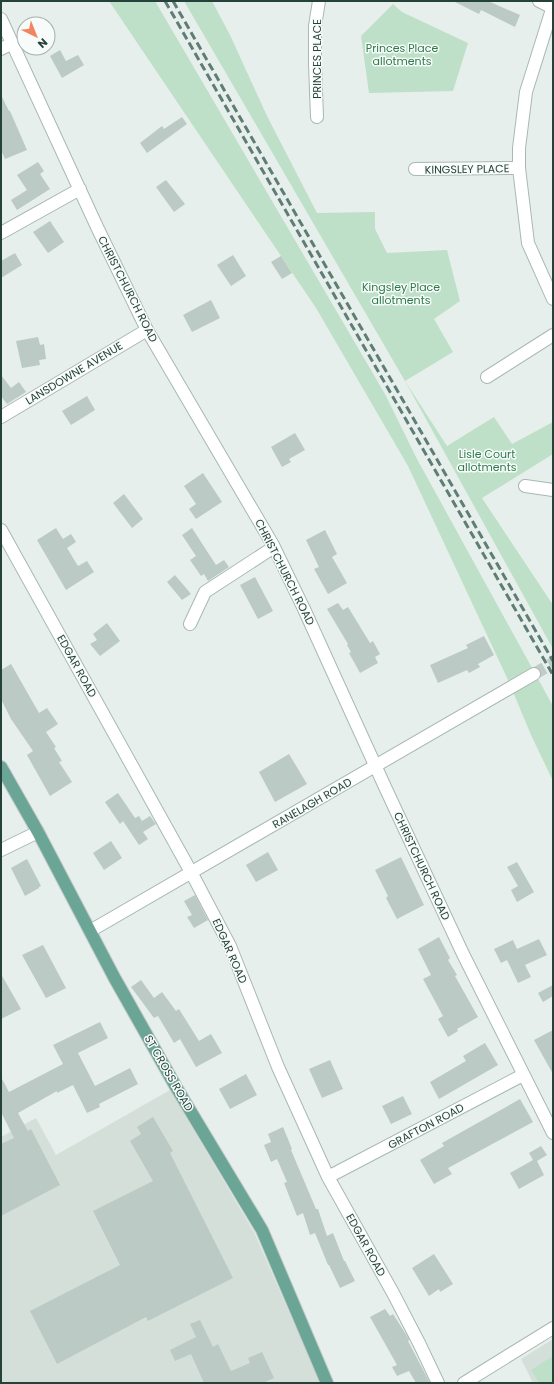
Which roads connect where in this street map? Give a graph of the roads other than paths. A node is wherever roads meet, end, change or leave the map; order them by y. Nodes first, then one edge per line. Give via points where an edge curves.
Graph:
1 (318, 1) edge
2 (539, 1) edge
3 (553, 7) edge
4 (1, 19) edge
5 (13, 43) junction
6 (1, 49) edge
7 (317, 118) dead end
8 (519, 168) junction
9 (415, 170) dead end
10 (80, 189) junction
11 (1, 234) edge
12 (553, 299) edge
13 (147, 330) junction
14 (553, 335) edge
15 (487, 377) dead end
16 (1, 417) edge
17 (525, 486) dead end
18 (553, 490) edge
19 (1, 530) edge
20 (274, 547) junction
21 (190, 624) dead end
22 (534, 674) tunnel mouth
23 (1, 767) edge
24 (376, 767) junction
25 (38, 832) junction
26 (1, 850) edge
27 (191, 872) junction
28 (90, 931) junction
29 (523, 1075) junction
30 (553, 1134) edge
31 (328, 1177) junction
32 (553, 1328) edge
33 (327, 1383) edge
34 (438, 1383) edge
35 (464, 1383) edge

1 - 7 street, PRINCES PLACE via 315,26
2 - 3 street
3 - 8 street via 526,92
4 - 5 street, CHRISTCHURCH ROAD
5 - 6 street
5 - 10 street, CHRISTCHURCH ROAD
8 - 9 street, KINGSLEY PLACE
8 - 12 street via 528,243
10 - 11 street
10 - 13 street, CHRISTCHURCH ROAD
13 - 16 street, LANSDOWNE AVENUE
13 - 20 street, CHRISTCHURCH ROAD
14 - 15 street
17 - 18 street
19 - 27 street, EDGAR ROAD
20 - 21 street via 205,592
20 - 24 street, CHRISTCHURCH ROAD
22 - 24 street, RANELAGH ROAD
23 - 25 main road, ST CROSS ROAD
24 - 27 street, RANELAGH ROAD
24 - 29 street, CHRISTCHURCH ROAD via 463,954
25 - 26 street
25 - 28 main road, ST CROSS ROAD
27 - 28 street, RANELAGH ROAD
27 - 31 street, EDGAR ROAD via 230,946 278,1067
28 - 33 main road, ST CROSS ROAD via 176,1087 262,1230
29 - 30 street, CHRISTCHURCH ROAD
29 - 31 street, GRAFTON ROAD
31 - 34 street, EDGAR ROAD via 393,1293
32 - 35 street

